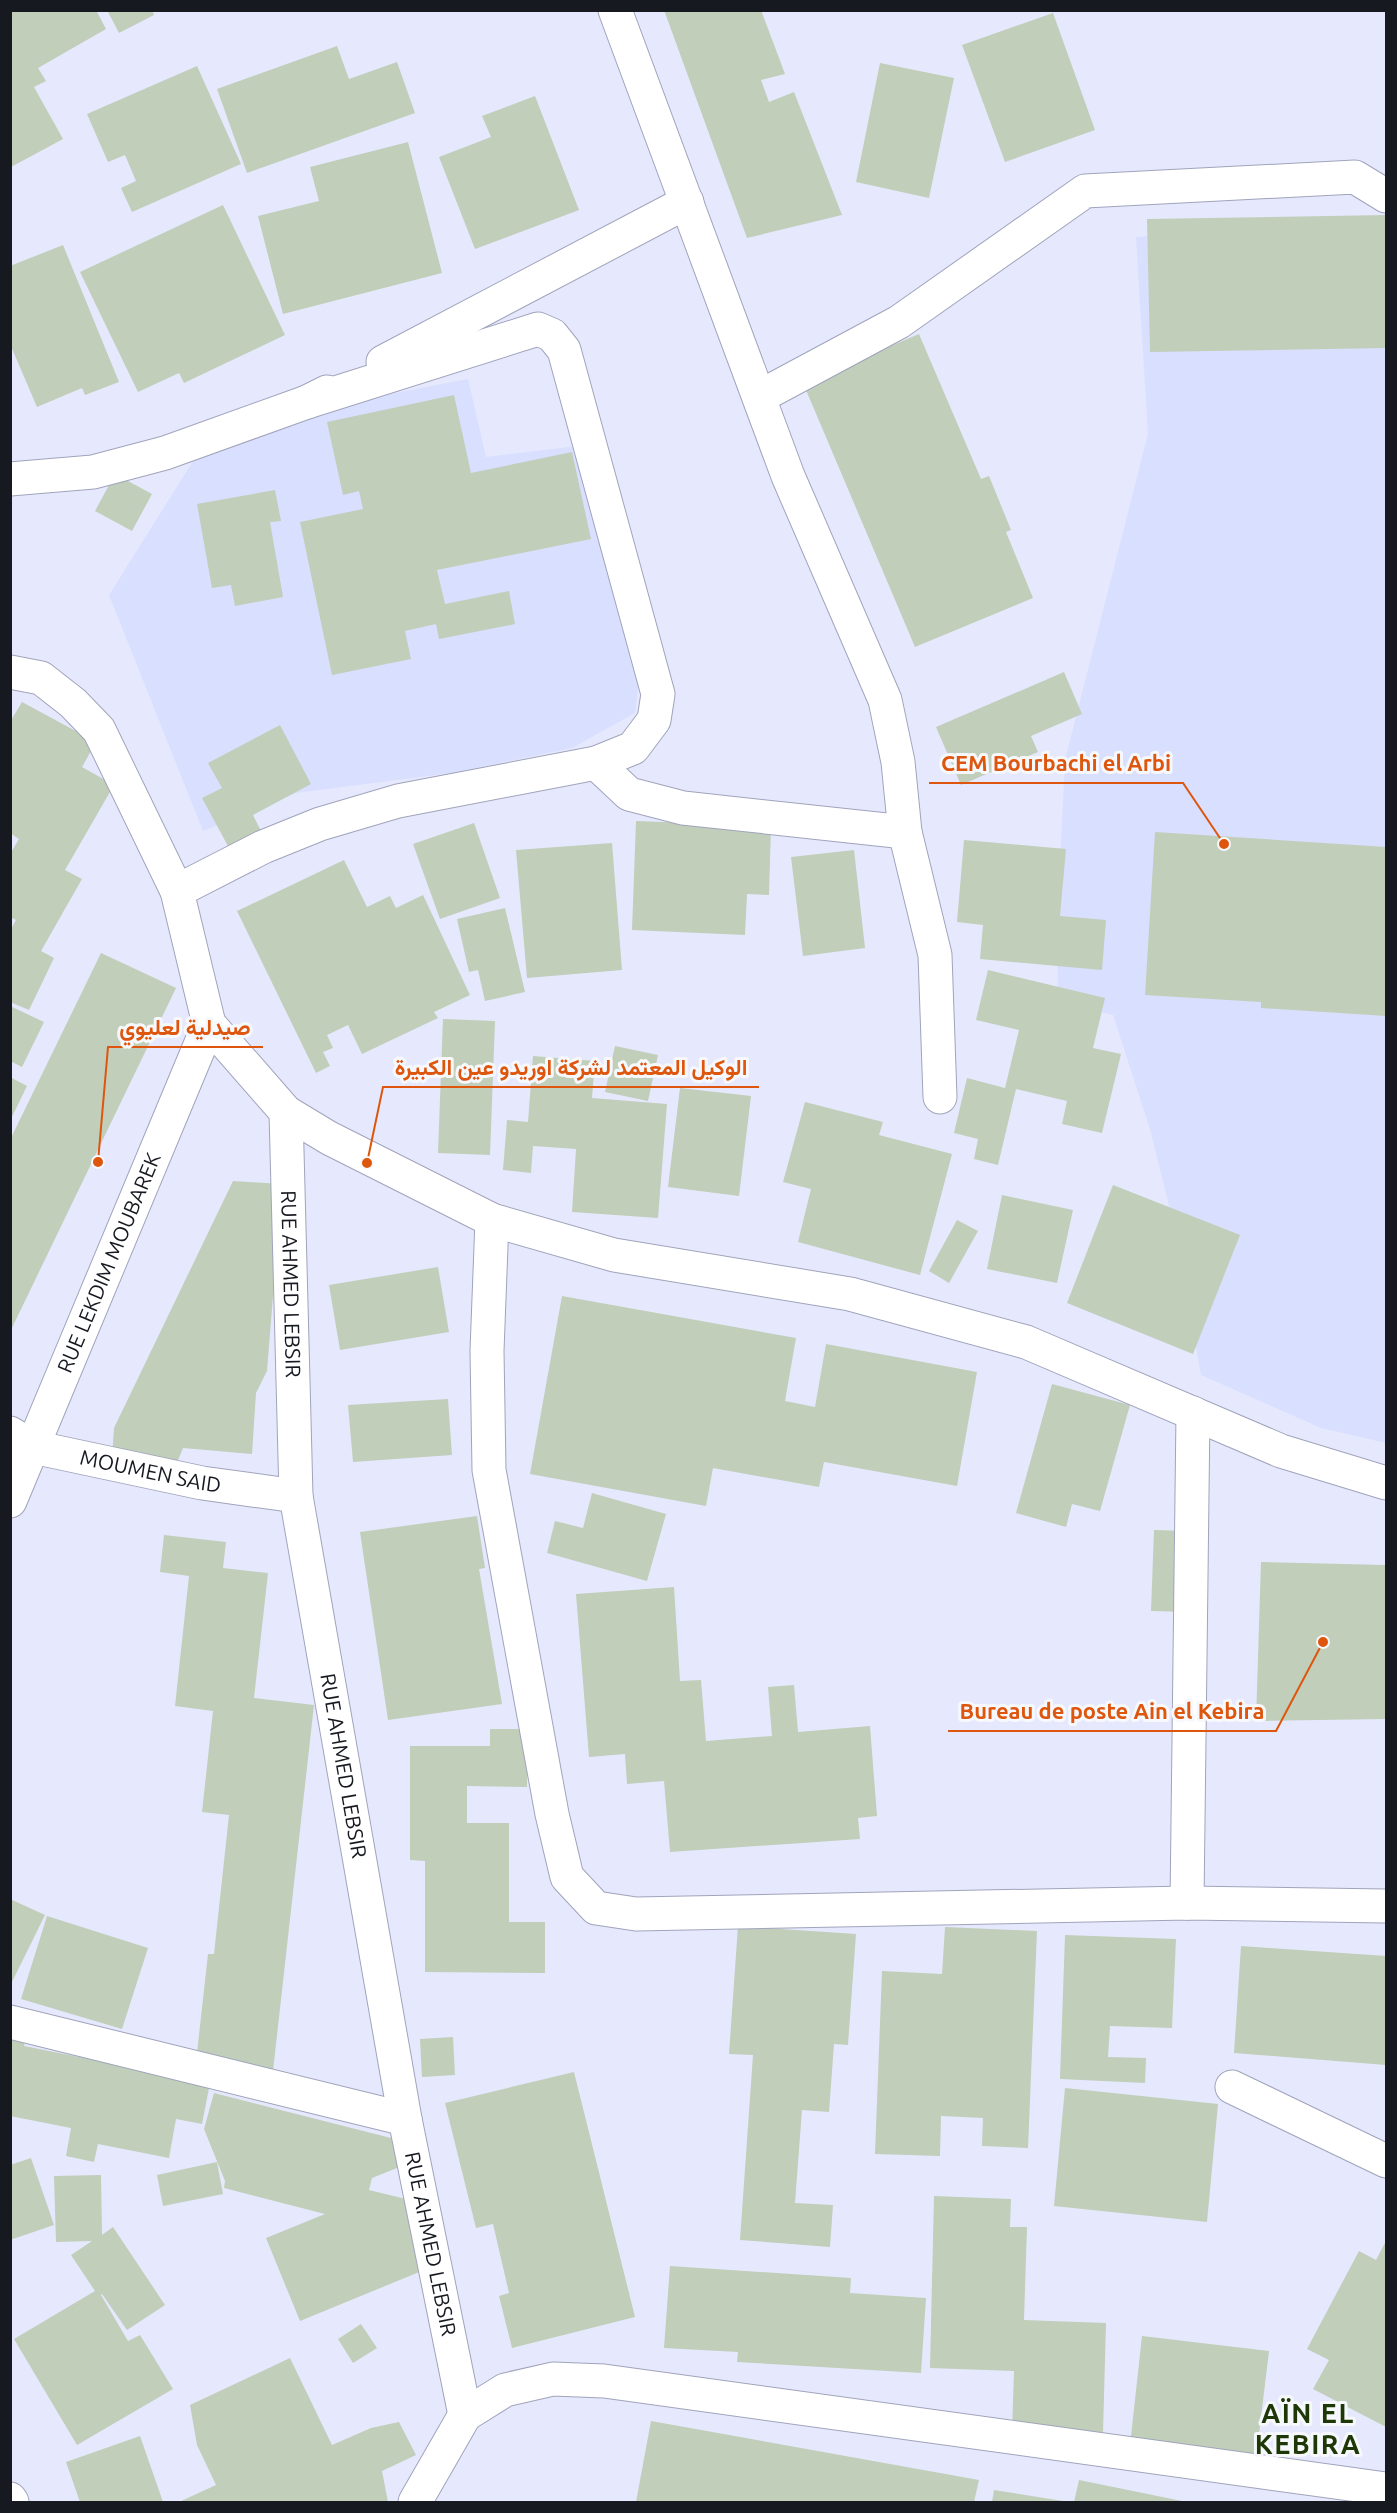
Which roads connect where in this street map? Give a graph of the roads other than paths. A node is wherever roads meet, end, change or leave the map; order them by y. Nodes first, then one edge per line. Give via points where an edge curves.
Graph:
1 (615, 10) edge
2 (1386, 196) edge
3 (687, 202) junction
4 (759, 397) junction
5 (307, 402) junction
6 (10, 479) edge
7 (10, 672) edge
8 (596, 763) junction
9 (904, 832) junction
10 (177, 891) junction
11 (210, 1024) junction
12 (940, 1097) dead end
13 (286, 1112) junction
14 (492, 1220) junction
15 (1193, 1413) junction
16 (22, 1440) edge
17 (1386, 1482) edge
18 (296, 1496) junction
19 (10, 1502) edge
20 (1187, 1903) junction
21 (1386, 1906) edge
22 (10, 2022) edge
23 (1232, 2087) dead end
24 (405, 2119) junction
25 (1386, 2161) edge
26 (465, 2415) junction
27 (1386, 2489) edge
28 (415, 2502) edge

1 - 3 street
2 - 4 street via 1355,177 1085,191 899,322
3 - 4 street
3 - 5 street
4 - 9 street via 788,476 885,700 898,762
5 - 6 street via 165,453 93,472
5 - 8 street via 538,329 552,335 564,350 658,694 654,720 633,748
7 - 10 street via 41,678 73,702 99,730
8 - 9 street via 629,794 683,808
8 - 10 street via 398,801 320,824 263,847
9 - 12 street via 934,955
10 - 11 street
11 - 13 street
11 - 16 street, RUE LEKDIM MOUBAREK
13 - 14 street via 329,1138
13 - 18 street, RUE AHMED LEBSIR
14 - 15 street via 614,1255 850,1294 1026,1342
14 - 20 street via 487,1351 489,1470 567,1877 596,1908 636,1914
15 - 17 street via 1281,1451
15 - 20 street
16 - 18 street, MOUMEN SAID via 202,1484
16 - 19 street, RUE LEKDIM MOUBAREK
18 - 24 street, RUE AHMED LEBSIR
20 - 21 street
22 - 24 street
23 - 25 street
24 - 26 street, RUE AHMED LEBSIR
26 - 27 street via 506,2390 553,2379 604,2381
26 - 28 street

